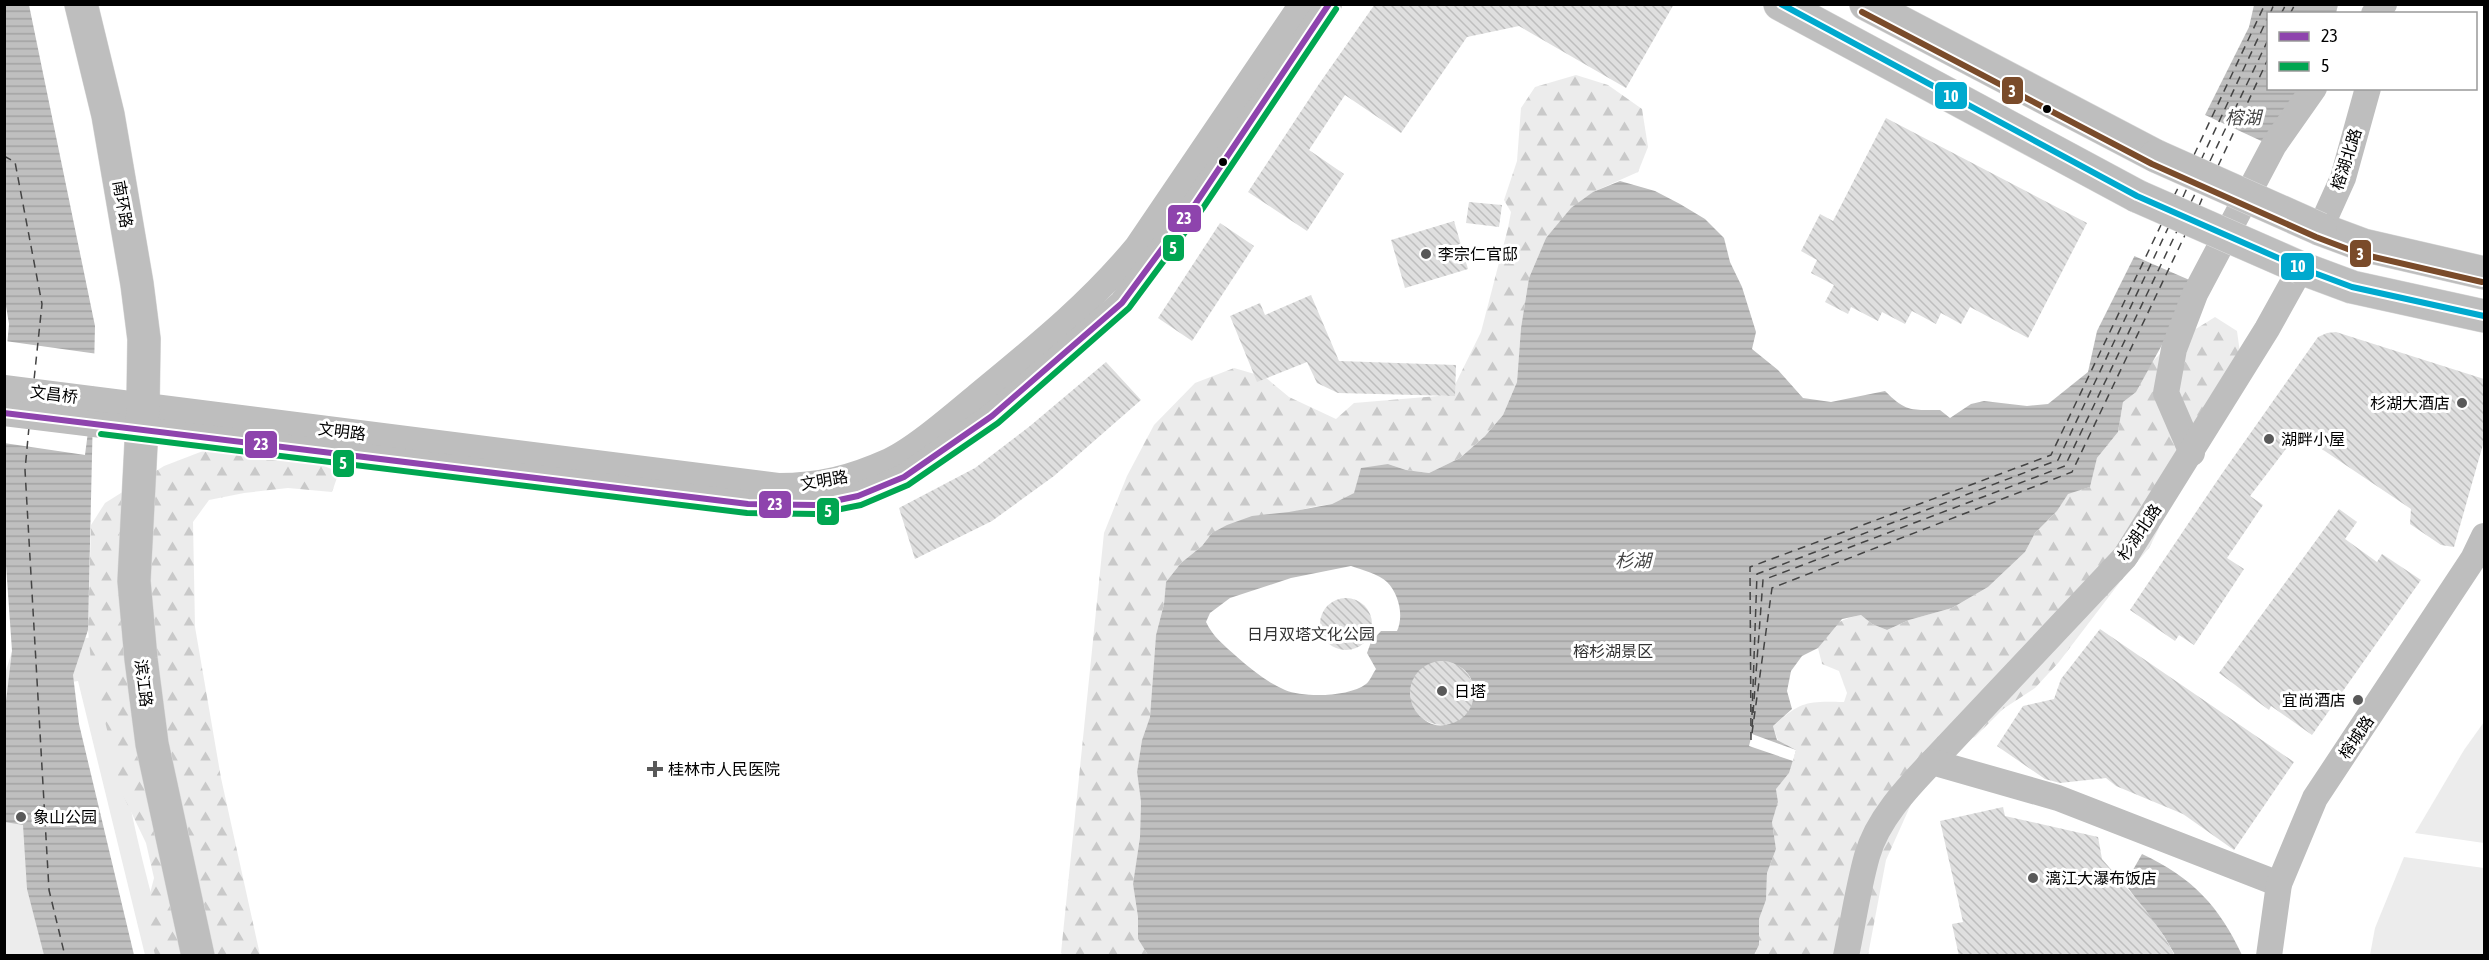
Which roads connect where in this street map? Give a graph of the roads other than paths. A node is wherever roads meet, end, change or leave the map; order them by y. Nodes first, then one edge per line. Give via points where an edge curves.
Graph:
1 (81, 4) edge
2 (1302, 4) edge
3 (1329, 4) edge
4 (1779, 4) edge
5 (1866, 4) edge
6 (2313, 90) edge
7 (2366, 90) edge
8 (2320, 228) junction
9 (2301, 268) junction
10 (2484, 273) edge
11 (2484, 316) edge
12 (4, 388) edge
13 (4, 412) edge
14 (103, 413) junction
15 (142, 418) junction
16 (2192, 453) junction
17 (2484, 536) edge
18 (1932, 762) junction
19 (2280, 884) junction
20 (198, 956) edge
21 (1846, 956) edge
22 (2269, 956) edge

1 - 15 main road, 南环路 via 108,115 137,284 144,339
2 - 15 street, 文明路 via 1137,247 1108,282 1075,315 950,419 892,460 852,476 811,486 770,485
3 - 15 street, 文明路 via 1196,203 1122,303 992,416 904,477 858,496 814,505 748,504
4 - 9 main road, bridge via 2137,196
5 - 8 main road, bridge via 2156,156
6 - 16 street via 2274,145 2195,294 2174,349 2166,393
7 - 8 street, 榕湖北路 via 2343,178
8 - 10 main road via 2363,245
9 - 11 main road via 2352,287
9 - 16 street, 杉湖北路
12 - 14 street, 文昌桥
13 - 14 street, 文昌桥
14 - 15 street, 文明路
15 - 20 main road, 滨江路 via 134,581 141,659 154,755
16 - 18 street, 杉湖北路 via 2125,556
17 - 19 street, 榕城路 via 2474,559 2315,798
18 - 19 street via 2058,798
18 - 21 street, 杉湖北路 via 1891,811 1867,854
19 - 22 street, 榕城路

